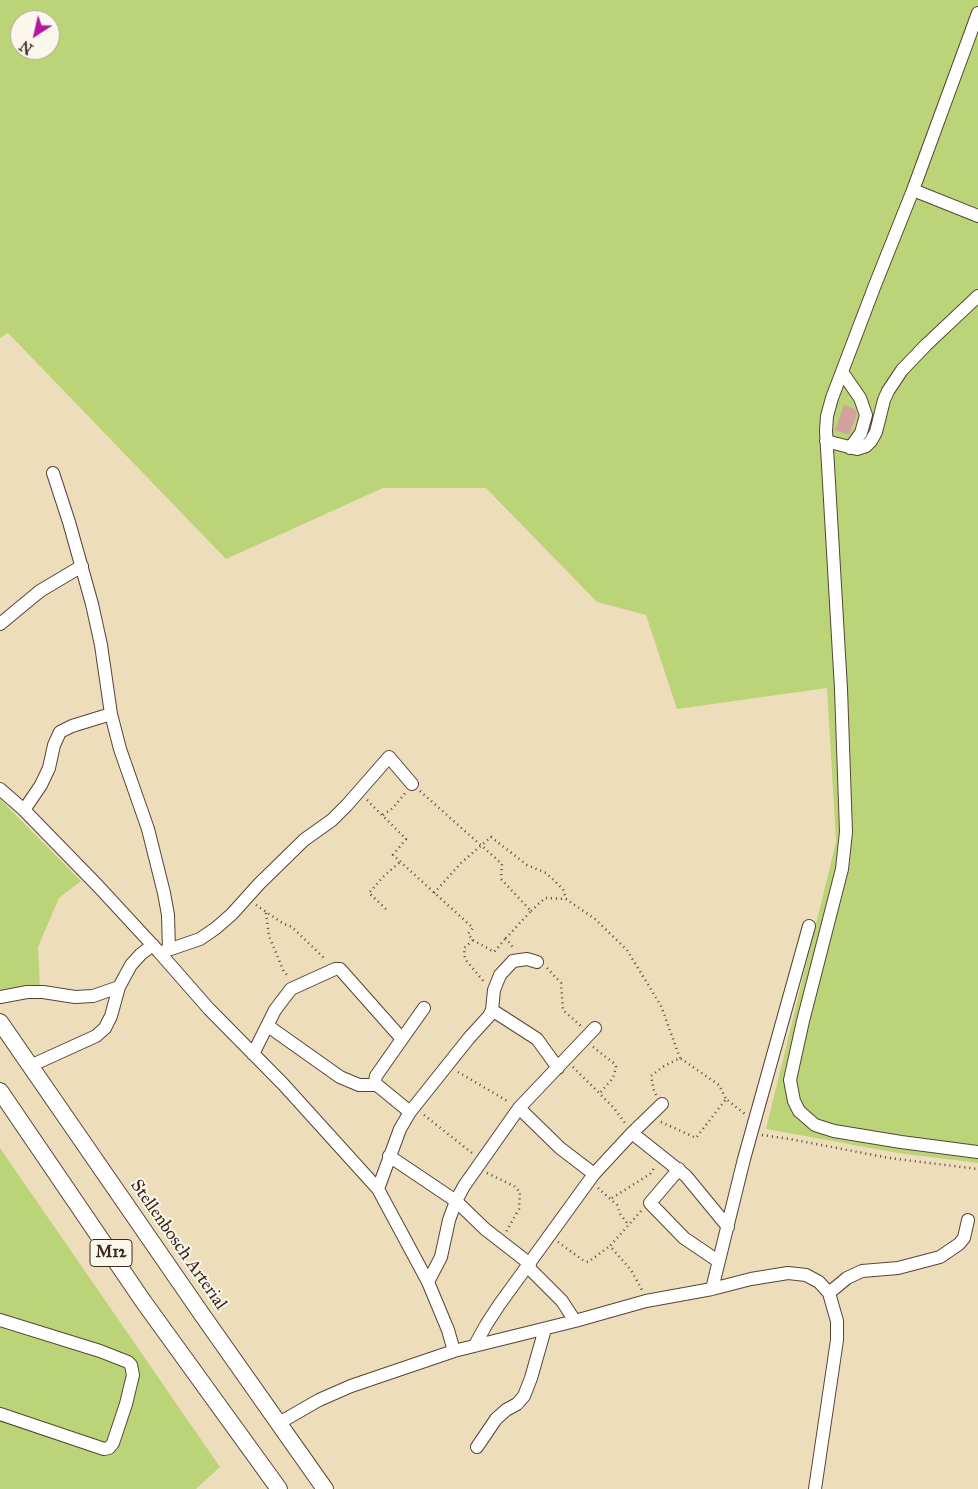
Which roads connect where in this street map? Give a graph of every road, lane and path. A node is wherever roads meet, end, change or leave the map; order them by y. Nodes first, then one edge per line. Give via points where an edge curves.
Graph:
1 (978, 13) edge
2 (913, 190) junction
3 (978, 216) edge
4 (978, 296) edge
5 (842, 372) junction
6 (826, 441) junction
7 (850, 448) junction
8 (52, 473) dead end
9 (82, 566) junction
10 (0, 624) edge
11 (111, 714) junction
12 (412, 784) junction
13 (0, 789) edge
14 (358, 792) junction
15 (24, 810) junction
16 (383, 815) junction
17 (481, 844) junction
18 (401, 861) junction
19 (434, 893) junction
20 (246, 898) junction
21 (566, 898) junction
22 (386, 909) dead end
23 (530, 911) junction
24 (266, 912) junction
25 (809, 926) dead end
26 (506, 938) junction
27 (473, 940) junction
28 (161, 949) junction
29 (520, 960) junction
30 (537, 962) joint
31 (340, 969) junction
32 (296, 986) junction
33 (119, 987) junction
34 (494, 990) junction
35 (0, 997) edge
36 (424, 1008) dead end
37 (492, 1010) junction
38 (0, 1022) edge
39 (268, 1026) junction
40 (594, 1028) dead end
41 (402, 1039) junction
42 (583, 1040) junction
43 (253, 1054) junction
44 (680, 1058) junction
45 (562, 1063) junction
46 (448, 1064) junction
47 (30, 1066) junction
48 (377, 1085) junction
49 (0, 1091) edge
50 (599, 1094) junction
51 (726, 1099) junction
52 (662, 1104) joint
53 (519, 1108) junction
54 (410, 1112) junction
55 (650, 1116) junction
56 (752, 1127) junction
57 (632, 1132) junction
58 (978, 1152) edge
59 (389, 1156) junction
60 (666, 1159) junction
61 (478, 1165) junction
62 (678, 1169) junction
63 (978, 1169) edge
64 (592, 1178) junction
65 (378, 1189) junction
66 (612, 1198) junction
67 (456, 1202) junction
68 (650, 1203) junction
69 (968, 1220) dead end
70 (628, 1224) junction
71 (728, 1227) junction
72 (550, 1236) junction
73 (500, 1242) junction
74 (610, 1246) junction
75 (718, 1261) junction
76 (529, 1266) junction
77 (428, 1282) junction
78 (712, 1288) junction
79 (828, 1293) junction
80 (646, 1301) junction
81 (0, 1320) edge
82 (575, 1321) junction
83 (546, 1329) junction
84 (475, 1345) junction
85 (454, 1351) junction
86 (0, 1414) edge
87 (279, 1423) junction
88 (476, 1447) dead end
89 (279, 1489) edge
90 (325, 1489) edge
91 (815, 1489) edge

1 - 2 street
2 - 3 street
2 - 5 street
4 - 7 street via 902,370 884,400 871,441 862,448
5 - 6 street via 827,416
5 - 7 street via 860,398 866,415 862,432
6 - 7 street
6 - 58 street via 846,832 842,869 794,1059 791,1088 799,1111 815,1125 834,1131
8 - 9 street
9 - 10 street via 40,591
9 - 11 street via 101,645
11 - 15 street via 60,732 42,785
11 - 28 street via 164,893 168,915
12 - 14 street via 389,756
12 - 16 path via 393,808
12 - 17 path
13 - 15 street
14 - 16 path
14 - 20 street
15 - 28 street
16 - 18 path via 406,838 392,855
17 - 19 path
17 - 21 path via 491,837 527,864 546,873 563,889
17 - 23 path via 502,864 500,879
18 - 19 path
18 - 22 path via 369,893
19 - 27 path via 472,928 468,934
20 - 24 path
20 - 28 street via 232,914 200,939
21 - 23 path via 545,898
21 - 44 path via 595,919 627,950 661,1006
23 - 26 path
24 - 31 path via 292,927 327,961
24 - 32 path via 269,936 284,972
25 - 56 street
26 - 27 path via 494,952
26 - 29 path
27 - 34 path via 464,948 465,959
28 - 33 street via 141,954
28 - 43 street via 209,1009
29 - 30 street
29 - 34 street via 505,968
30 - 42 path via 561,984 563,1010 582,1027
31 - 32 street
31 - 41 street
32 - 39 street via 283,997
33 - 35 street via 93,996 27,992
33 - 47 street via 111,1016 96,1036
34 - 37 street
36 - 41 street
37 - 45 street via 537,1039
37 - 46 street
38 - 47 main road, Stellenbosch Arterial / M12
39 - 43 street
39 - 48 street via 340,1077 359,1085
40 - 42 street
41 - 48 street via 376,1076
42 - 45 street
42 - 50 path via 616,1067 613,1078
43 - 65 street
44 - 51 path via 719,1085
44 - 52 path via 651,1076 654,1091
45 - 50 path
45 - 53 street
46 - 53 path
46 - 54 street
47 - 87 main road, Stellenbosch Arterial / M12
48 - 54 street
49 - 89 main road, M12 via 143,1301
50 - 57 path
51 - 55 path via 696,1138
51 - 56 path
52 - 55 street
53 - 61 street
53 - 64 street
54 - 59 street
54 - 61 path via 422,1114 462,1144
55 - 57 street
56 - 63 path via 790,1139 889,1158
56 - 71 street
57 - 60 street
57 - 64 street
59 - 65 street
59 - 67 street
60 - 62 street
60 - 66 path via 658,1163 650,1174
61 - 67 street
61 - 73 path via 520,1192 519,1209
62 - 68 street
62 - 71 street
64 - 66 path
64 - 72 street
65 - 77 street
66 - 70 path
67 - 73 street
67 - 77 street via 441,1257
68 - 70 path
68 - 75 street via 684,1238
69 - 79 street via 964,1238 940,1257 898,1268 862,1271 846,1278
70 - 74 path
71 - 75 street
72 - 74 path via 584,1261 593,1260
72 - 76 street
73 - 76 street
74 - 80 path via 632,1270
75 - 78 street
76 - 82 street
76 - 84 street via 494,1312
77 - 85 street
78 - 79 street via 788,1273 806,1275 819,1282
78 - 80 street
79 - 91 street via 837,1321 837,1340
80 - 82 street
81 - 86 street via 128,1362 133,1375 124,1412 109,1448
82 - 83 street
83 - 84 street
83 - 88 street via 524,1396 496,1418
84 - 85 street
85 - 87 street via 350,1386
87 - 90 main road, Stellenbosch Arterial / M12

